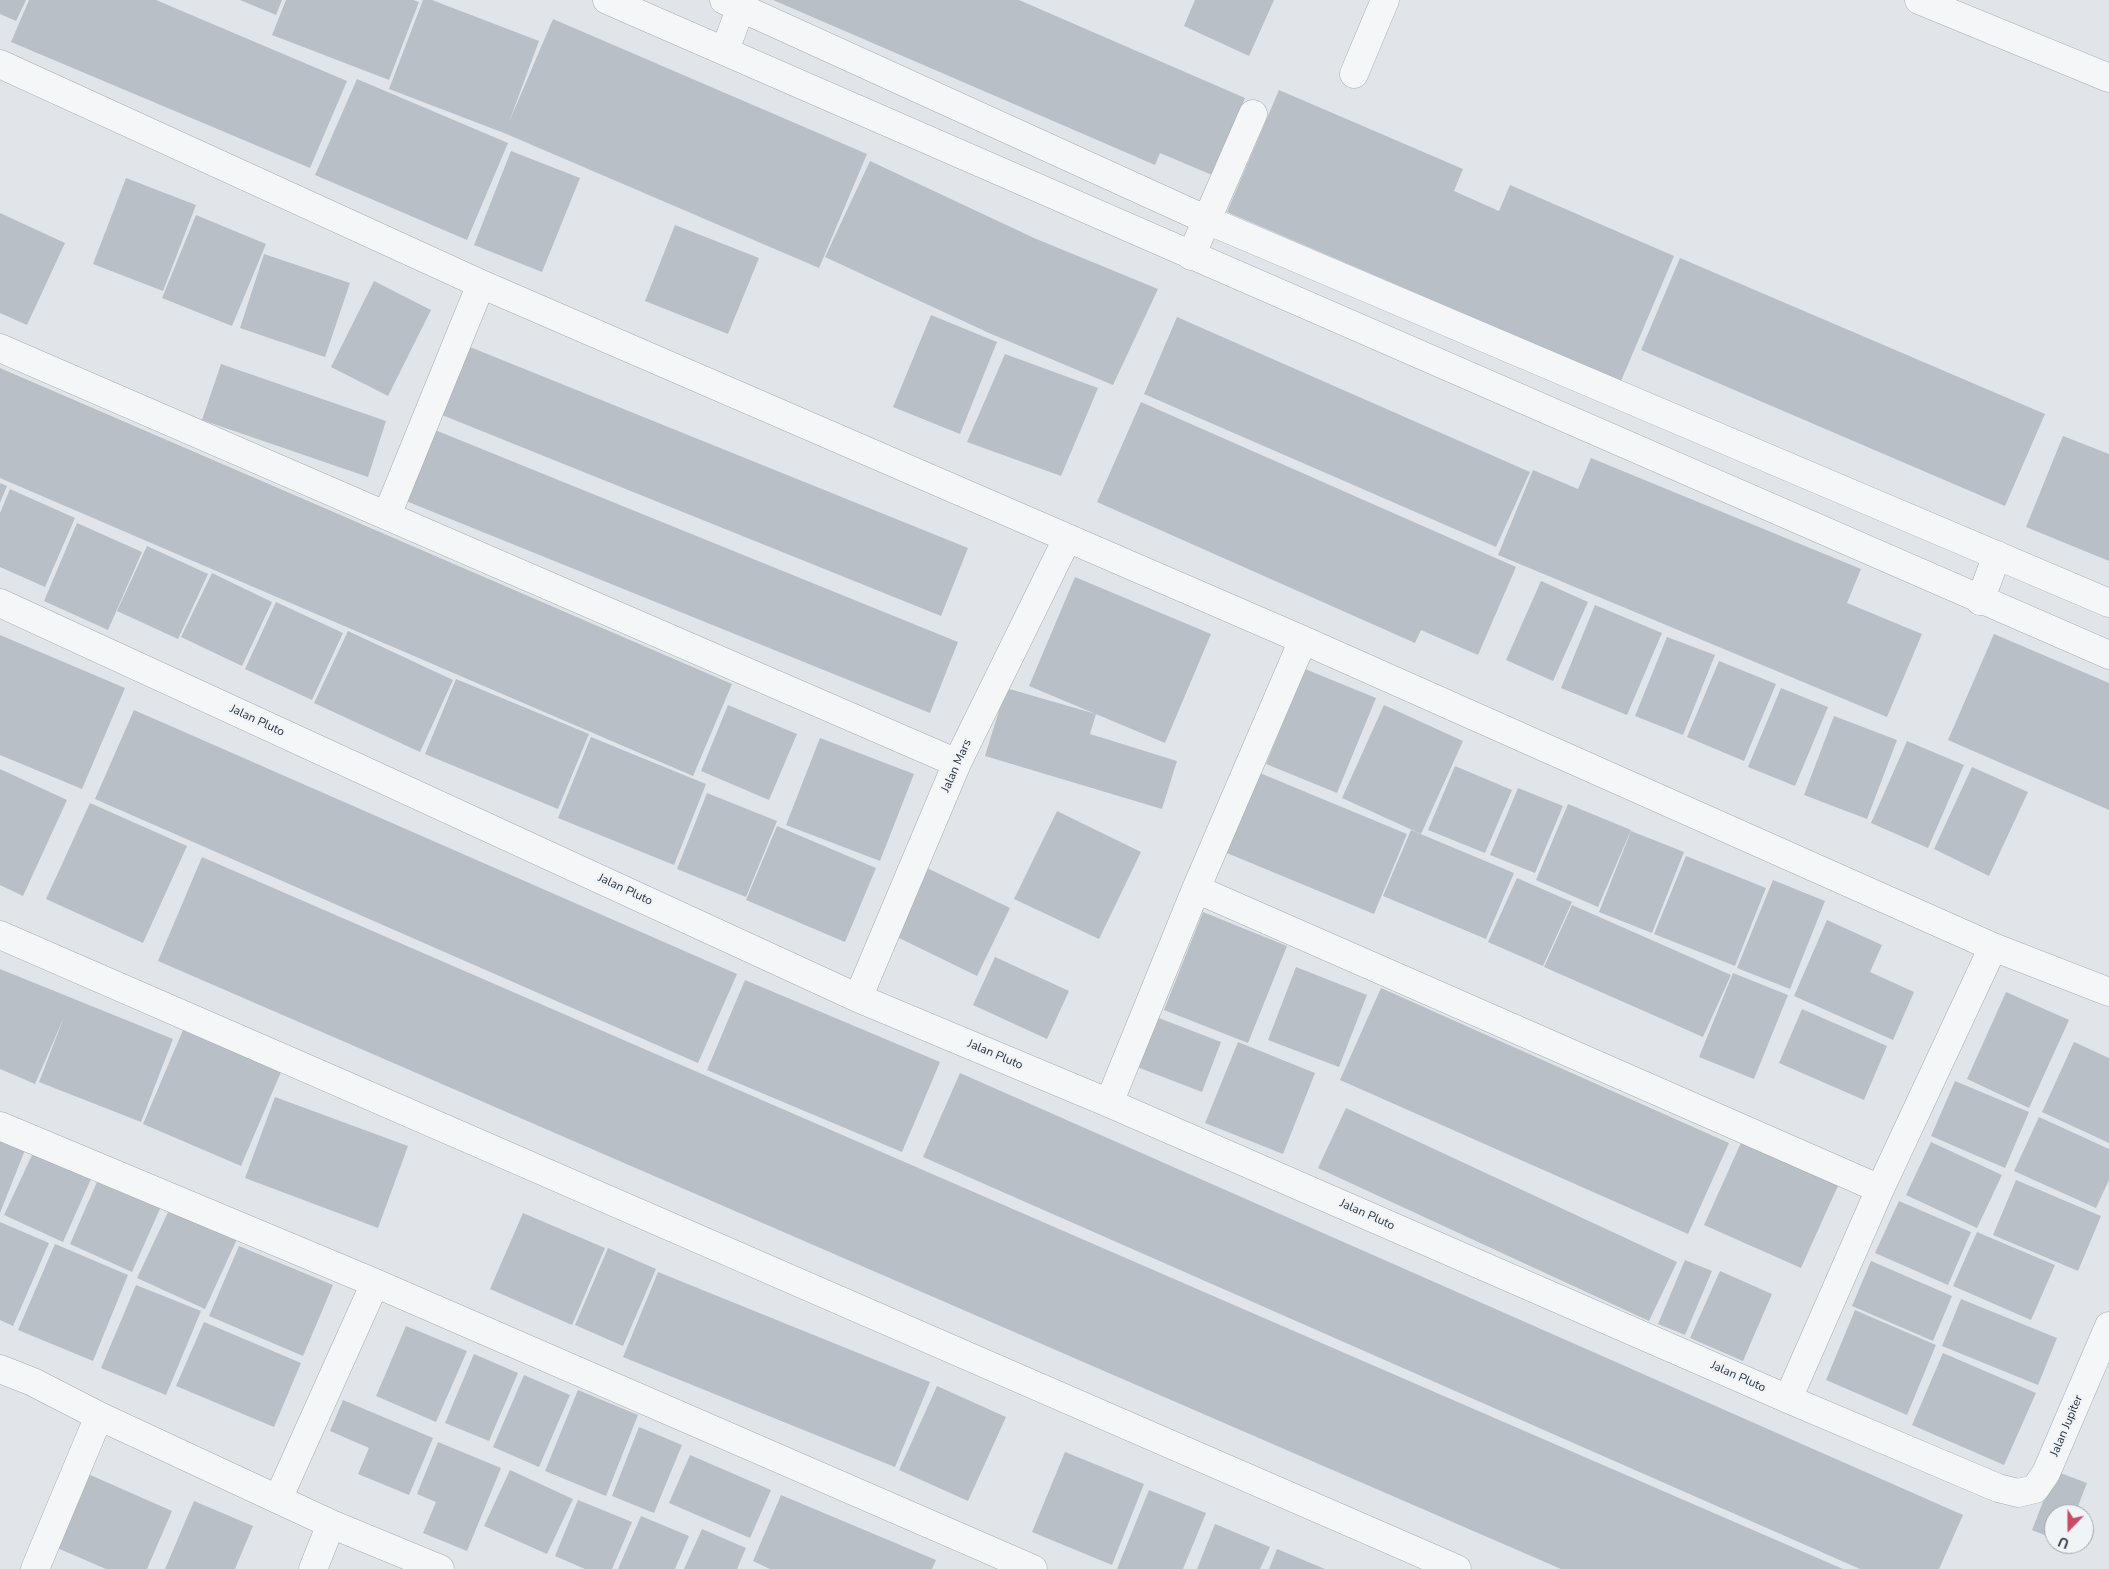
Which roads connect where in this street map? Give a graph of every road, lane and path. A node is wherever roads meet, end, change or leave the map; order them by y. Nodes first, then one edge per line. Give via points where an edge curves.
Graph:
1 (607, 0) edge
2 (1385, 0) edge
3 (1919, 0) edge
4 (733, 4) edge
5 (725, 50) junction
6 (0, 64) edge
7 (1354, 74) dead end
8 (2109, 78) edge
9 (1253, 114) dead end
10 (1207, 220) junction
11 (1191, 256) junction
12 (482, 284) junction
13 (0, 348) edge
14 (387, 515) junction
15 (1067, 539) junction
16 (1997, 555) junction
17 (1980, 601) junction
18 (0, 603) edge
19 (2109, 604) edge
20 (1303, 640) junction
21 (2109, 655) edge
22 (957, 763) junction
23 (1196, 889) junction
24 (0, 935) edge
25 (1993, 947) junction
26 (2109, 992) edge
27 (858, 998) junction
28 (1109, 1103) junction
29 (0, 1126) edge
30 (1880, 1189) junction
31 (375, 1283) junction
32 (2109, 1326) edge
33 (0, 1369) edge
34 (1788, 1399) junction
35 (99, 1416) junction
36 (1998, 1488) joint
37 (278, 1499) junction
38 (331, 1524) junction
39 (35, 1569) edge
40 (313, 1569) edge
41 (440, 1569) edge
42 (1033, 1569) edge
43 (1457, 1569) edge

1 - 5 street
2 - 7 street
3 - 8 street
4 - 5 street
4 - 10 street
5 - 11 street
6 - 12 street
9 - 10 street
10 - 11 street
10 - 16 street
11 - 17 street
12 - 14 street
12 - 15 street
13 - 14 street
14 - 22 street
15 - 20 street
15 - 22 street, Jalan Mars
16 - 17 street
16 - 19 street
17 - 21 street
18 - 27 street, Jalan Pluto
20 - 23 street
20 - 25 street
22 - 27 street, Jalan Mars
23 - 28 street
23 - 30 street
24 - 43 street
25 - 26 street
25 - 30 street
27 - 28 street, Jalan Pluto
28 - 34 street, Jalan Pluto
29 - 31 street
30 - 34 street
31 - 37 street
31 - 42 street
32 - 36 street, Jalan Jupiter via 2046,1473 2035,1489 2018,1493
33 - 35 street
34 - 36 street, Jalan Pluto
35 - 37 street
35 - 39 street
37 - 38 street
38 - 40 street
38 - 41 street

